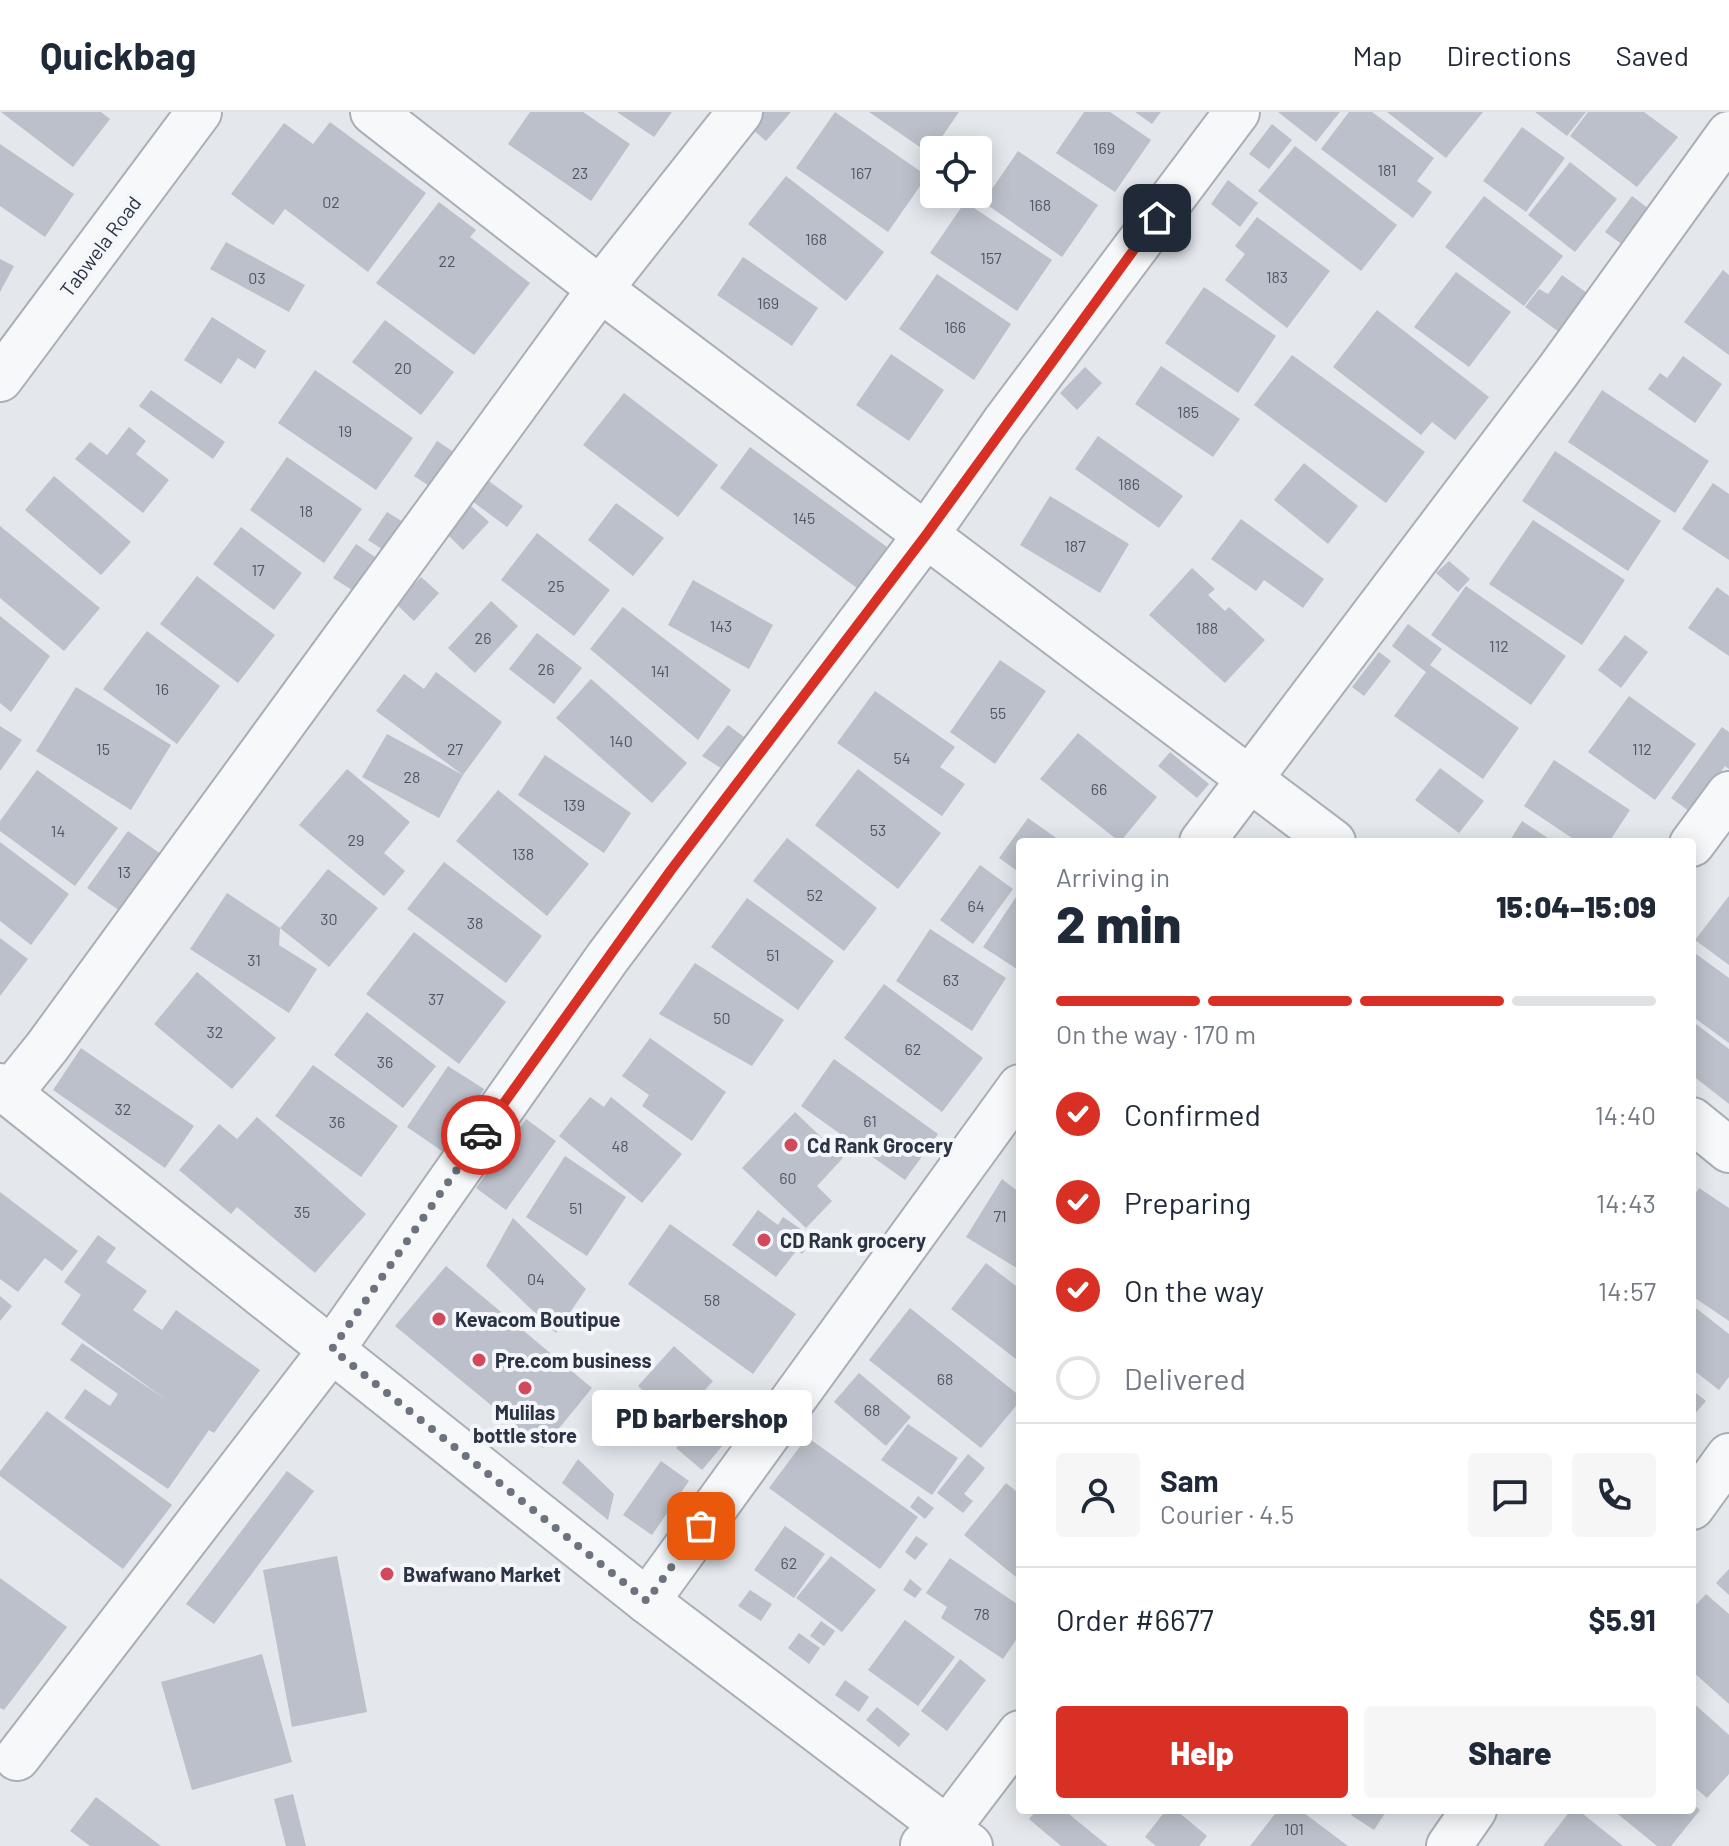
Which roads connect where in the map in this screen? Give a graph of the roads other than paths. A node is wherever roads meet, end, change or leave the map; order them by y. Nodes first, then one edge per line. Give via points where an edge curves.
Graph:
1 (199, 112) edge
2 (373, 112) edge
3 (740, 112) edge
4 (1237, 112) edge
5 (1729, 134) edge
6 (600, 289) junction
7 (0, 379) edge
8 (926, 535) junction
9 (1250, 778) junction
10 (1729, 794) edge
11 (1205, 838) edge
12 (1328, 838) edge
13 (1696, 839) edge
14 (5, 1090) edge
15 (1016, 1093) edge
16 (1696, 1123) edge
17 (1729, 1150) edge
18 (332, 1349) junction
19 (1729, 1456) edge
20 (1696, 1501) edge
21 (647, 1601) junction
22 (1016, 1739) edge
23 (17, 1758) dead end
24 (1471, 1814) edge
25 (946, 1840) edge
26 (1449, 1846) edge

1 - 7 street, Tabwela Road
2 - 6 street
3 - 6 street
4 - 8 street
5 - 9 street via 1558,371
6 - 8 street
6 - 14 street via 47,1047
8 - 9 street
8 - 18 street via 608,957
9 - 11 street
9 - 12 street
10 - 13 street
14 - 18 street
15 - 21 street
16 - 17 street
18 - 21 street
18 - 23 street
19 - 20 street
21 - 25 street
22 - 25 street
24 - 26 street

